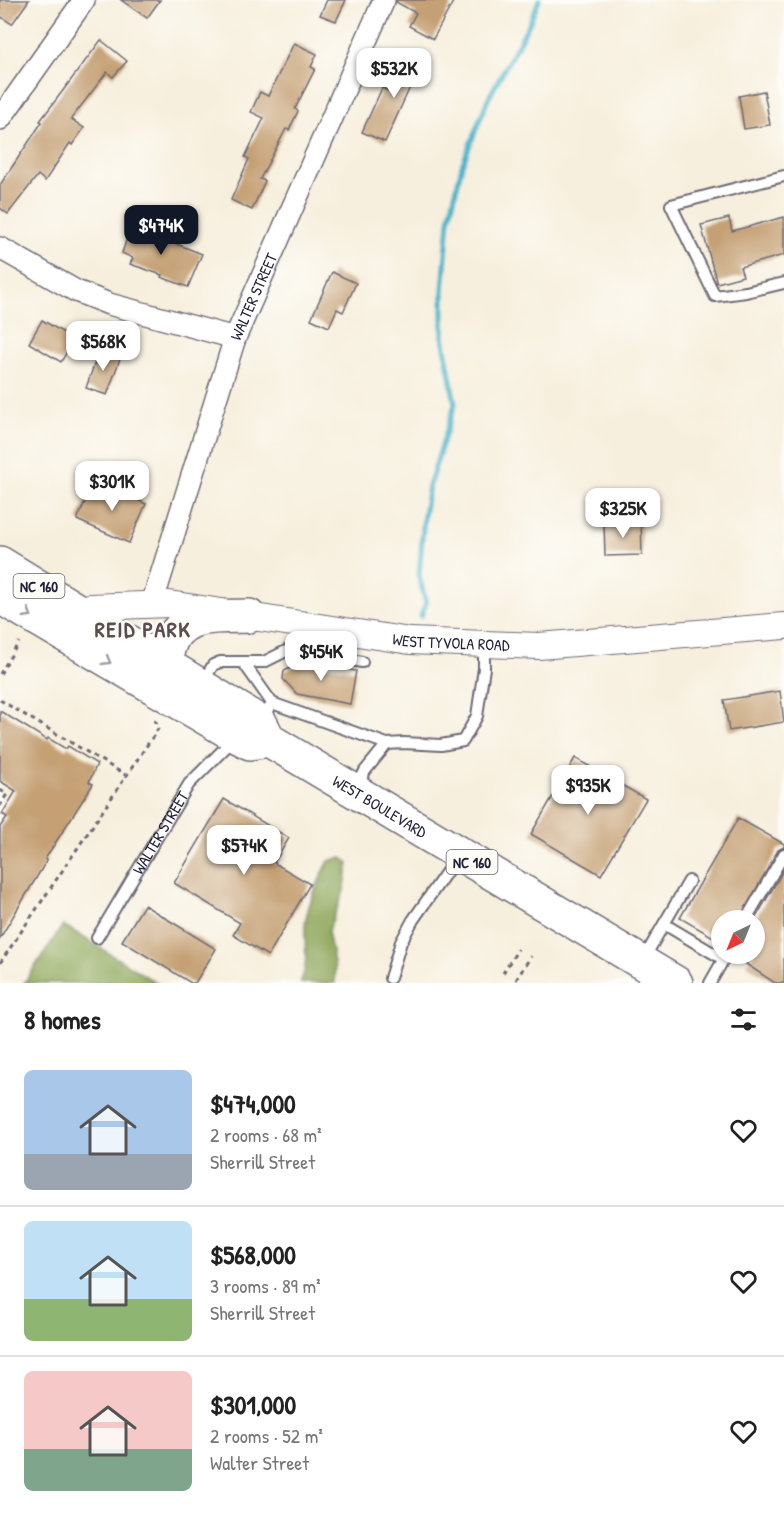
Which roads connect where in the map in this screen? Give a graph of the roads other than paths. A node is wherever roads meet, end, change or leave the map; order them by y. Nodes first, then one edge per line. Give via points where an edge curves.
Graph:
1 (84, 0) edge
2 (384, 0) edge
3 (0, 119) edge
4 (784, 176) edge
5 (0, 248) edge
6 (784, 283) edge
7 (235, 338) junction
8 (0, 563) edge
9 (0, 597) edge
10 (152, 604) junction
11 (249, 616) junction
12 (67, 620) junction
13 (784, 626) edge
14 (483, 644) junction
15 (165, 662) junction
16 (243, 662) junction
17 (362, 662) dead end
18 (202, 685) junction
19 (259, 725) junction
20 (387, 744) junction
21 (354, 791) junction
22 (459, 854) junction
23 (784, 854) edge
24 (688, 881) dead end
25 (751, 910) edge
26 (664, 924) junction
27 (97, 938) dead end
28 (711, 949) edge
29 (642, 963) junction
30 (721, 964) edge
31 (390, 978) dead end
32 (676, 983) edge
33 (710, 983) edge

1 - 3 street
2 - 7 street, WALTER STREET
4 - 6 lane via 671,205 715,296
5 - 7 street via 76,291 109,304
7 - 10 street, WALTER STREET
8 - 12 main road, WEST BOULEVARD / NC 160
9 -> 12 main road, WEST BOULEVARD / NC 160
10 - 11 street, WEST TYVOLA ROAD
10 - 12 street, WEST TYVOLA ROAD
11 - 14 street, WEST TYVOLA ROAD via 410,641
11 - 15 main road via 193,620 173,636
12 - 15 main road, WEST BOULEVARD / NC 160
12 -> 19 main road, WEST BOULEVARD / NC 160
13 - 14 street, WEST TYVOLA ROAD via 539,646
14 - 20 lane via 477,716 463,741 441,745
15 - 18 main road, WEST BOULEVARD / NC 160
16 - 17 lane via 264,662 290,649
16 - 18 lane via 213,665
16 - 19 lane
18 - 19 main road, WEST BOULEVARD / NC 160
19 - 20 lane
19 - 21 main road, WEST BOULEVARD / NC 160
19 - 27 lane, WALTER STREET via 227,746 189,784
20 - 21 lane
21 - 22 main road, WEST BOULEVARD / NC 160
22 - 29 main road, WEST BOULEVARD / NC 160
22 - 31 lane via 409,927
23 - 25 lane
24 - 26 lane
26 - 28 lane
26 - 29 lane
29 - 32 main road, WEST BOULEVARD / NC 160
30 - 33 lane

